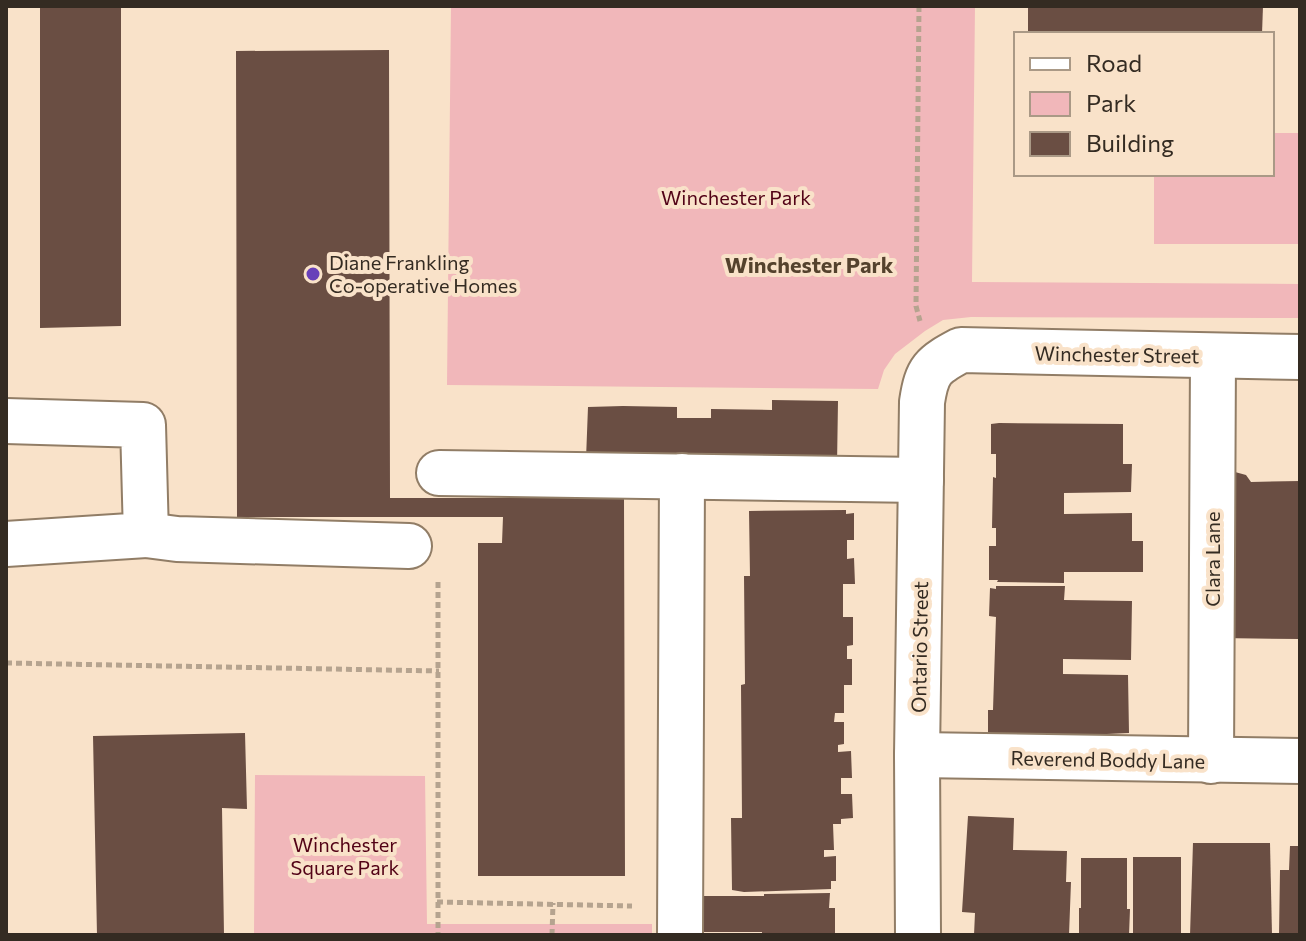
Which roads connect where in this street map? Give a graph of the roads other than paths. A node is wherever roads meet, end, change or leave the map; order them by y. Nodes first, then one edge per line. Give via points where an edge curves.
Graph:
1 (1213, 356) junction
2 (1300, 357) edge
3 (937, 363) joint
4 (6, 421) edge
5 (439, 473) dead end
6 (682, 476) junction
7 (921, 480) junction
8 (146, 535) junction
9 (6, 544) edge
10 (409, 546) dead end
11 (917, 755) junction
12 (1211, 761) junction
13 (1300, 761) edge
14 (680, 935) edge
15 (918, 935) edge

1 - 2 street, Winchester Street
1 - 3 street, Winchester Street via 961,350
1 - 12 street, Clara Lane
3 - 7 street, Ontario Street via 925,383 922,402
4 - 8 street via 143,425
5 - 6 street
6 - 7 street
6 - 14 street
7 - 11 street, Ontario Street
8 - 9 street
8 - 10 street
11 - 12 street, Reverend Boddy Lane
11 - 15 street, Ontario Street
12 - 13 street, Reverend Boddy Lane

